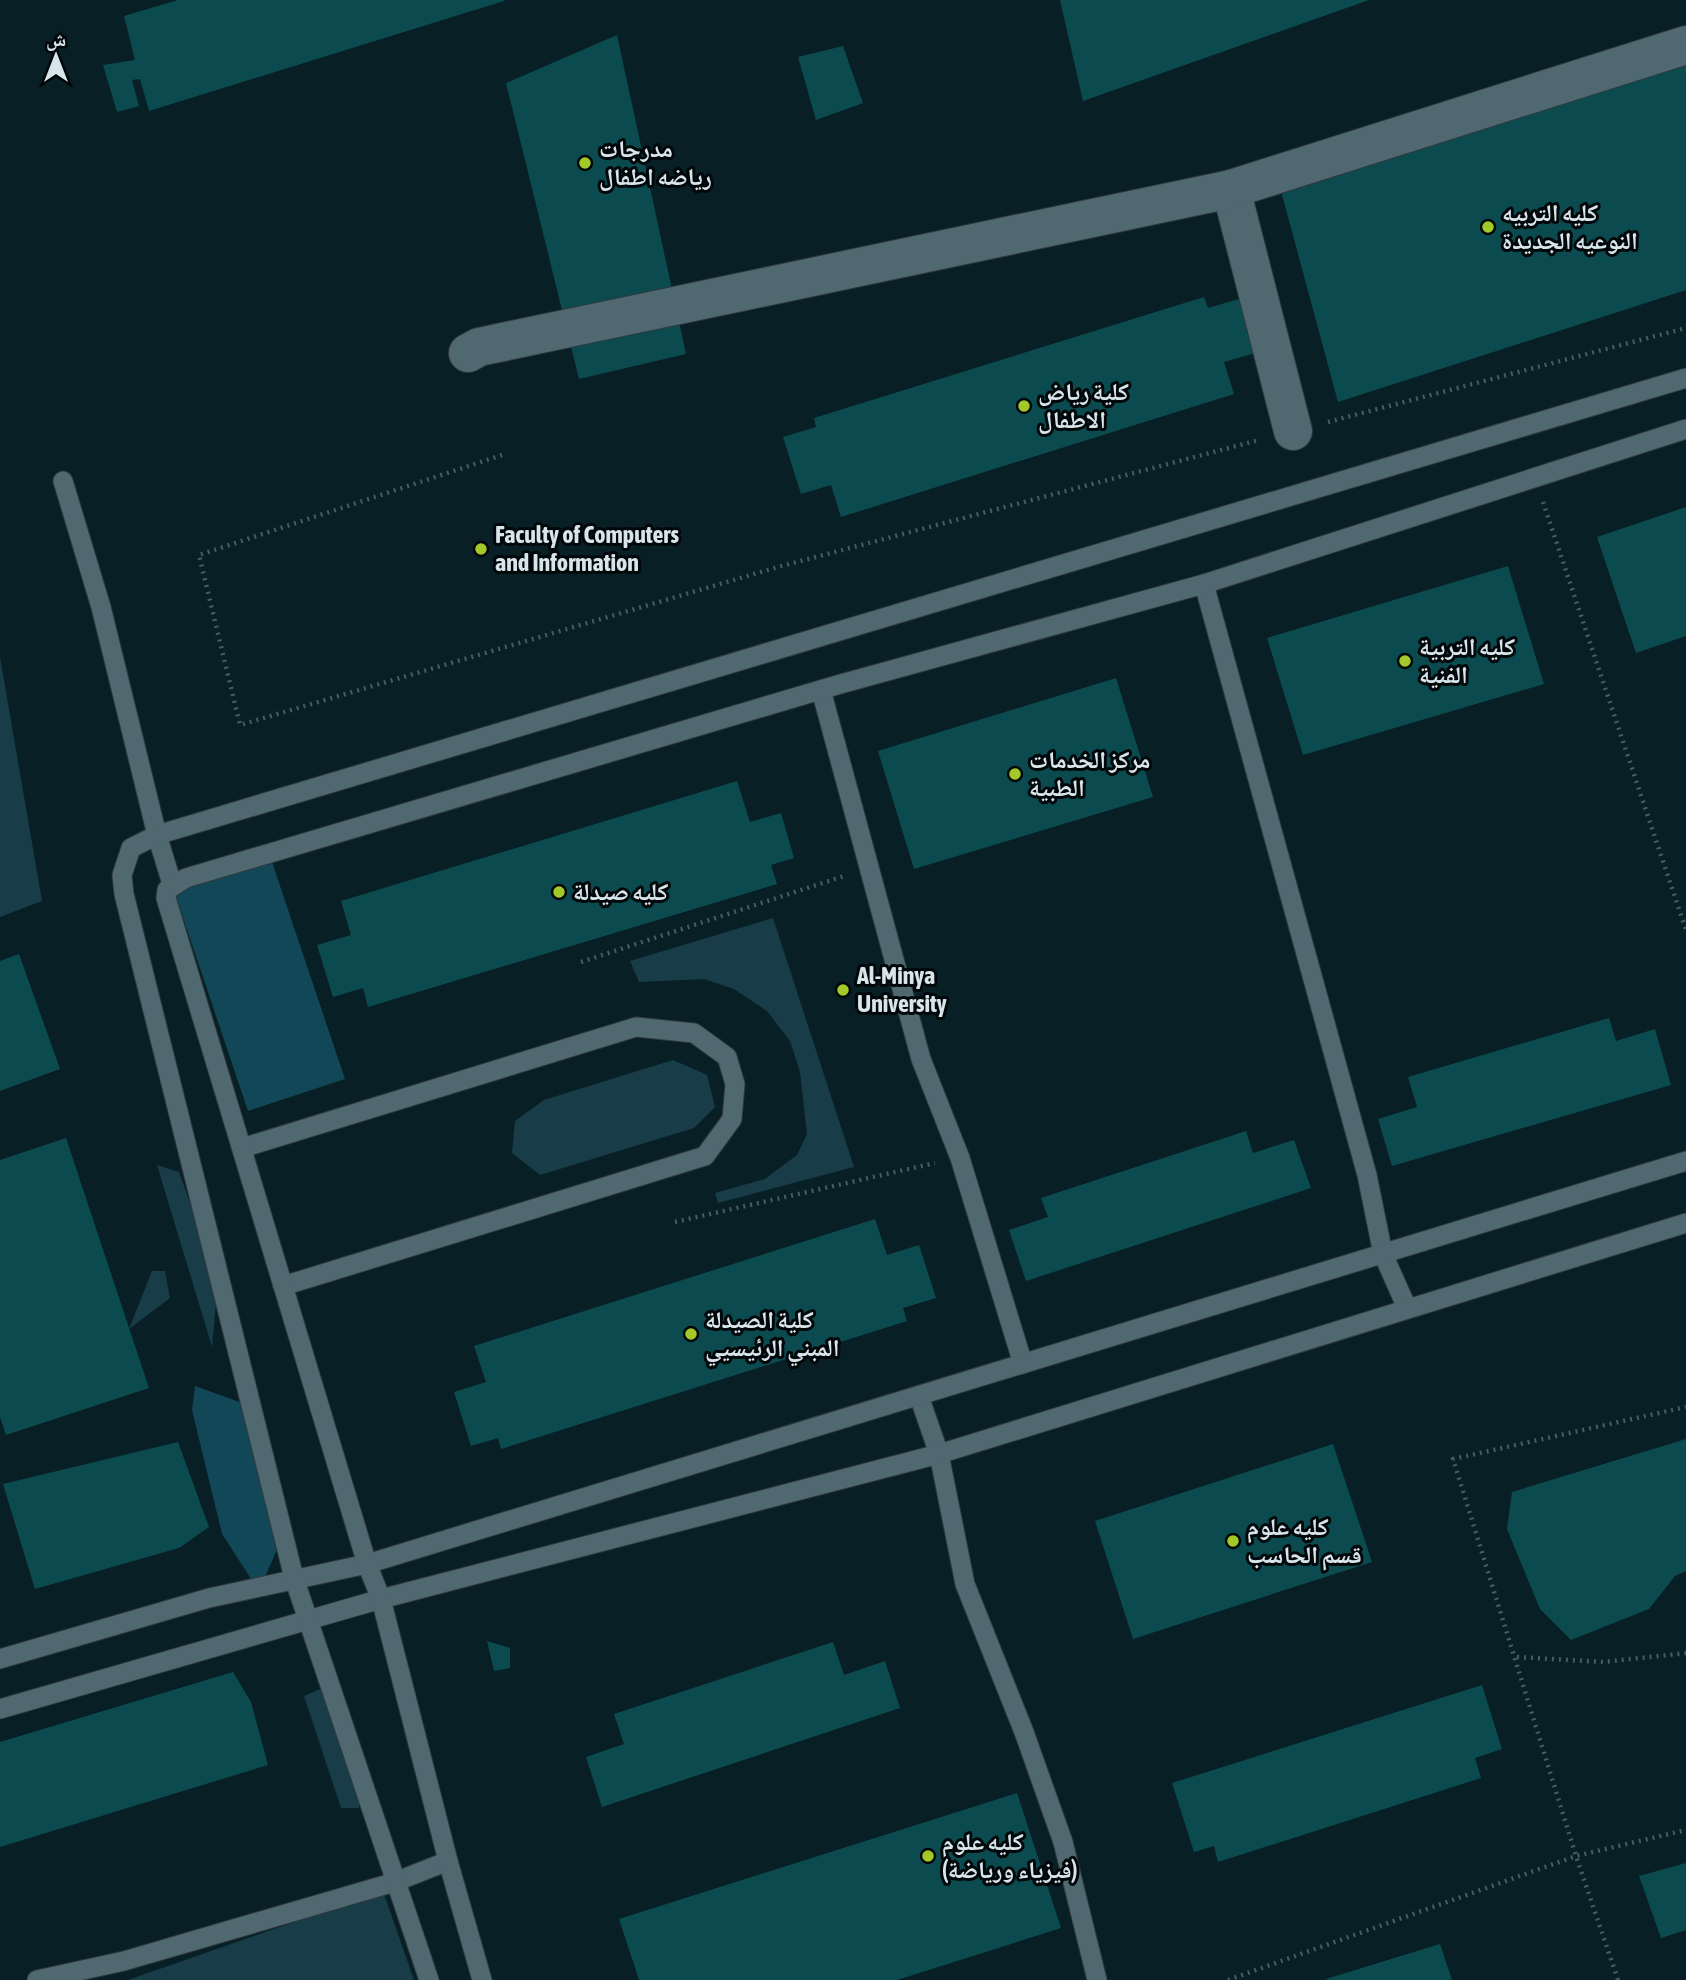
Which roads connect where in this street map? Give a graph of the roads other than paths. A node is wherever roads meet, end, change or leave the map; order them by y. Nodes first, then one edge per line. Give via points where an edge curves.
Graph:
1 (1686, 45) edge
2 (1231, 189) junction
3 (468, 353) dead end
4 (1686, 378) edge
5 (1686, 429) edge
6 (1293, 431) road end
7 (63, 481) dead end
8 (1204, 584) junction
9 (821, 690) junction
10 (157, 835) junction
11 (172, 884) junction
12 (242, 1148) junction
13 (1686, 1161) edge
14 (1686, 1223) edge
15 (1383, 1254) junction
16 (283, 1286) junction
17 (1407, 1308) junction
18 (1023, 1364) junction
19 (919, 1396) junction
20 (939, 1454) junction
21 (367, 1563) junction
22 (294, 1578) junction
23 (381, 1599) junction
24 (309, 1620) junction
25 (0, 1659) edge
26 (0, 1709) edge
27 (448, 1861) junction
28 (396, 1882) junction
29 (37, 1980) edge
30 (429, 1980) edge
31 (482, 1980) edge
32 (1097, 1980) edge

1 - 2 street
2 - 3 street via 479,347
2 - 6 street
4 - 10 lane
5 - 8 lane
7 - 10 lane via 101,607
8 - 9 lane
8 - 15 lane via 1367,1175
9 - 11 lane
9 - 18 lane via 921,1059 960,1158
10 - 11 lane
10 - 22 lane via 131,848 122,875 124,894
11 - 12 lane via 166,898
12 - 16 lane
12 - 16 lane via 636,1027 694,1033 727,1057 735,1084 732,1119 705,1156
13 - 15 lane
14 - 17 lane
15 - 17 lane
15 - 18 lane
16 - 21 lane
17 - 20 lane
18 - 19 lane
19 - 20 lane
19 - 21 lane
20 - 23 lane
20 - 32 lane via 965,1584 1063,1842
21 - 22 lane
21 - 23 lane
22 - 24 lane
22 - 25 lane
23 - 24 lane
23 - 27 lane
24 - 26 lane
24 - 28 lane
27 - 28 lane
27 - 31 lane
28 - 29 lane via 124,1961
28 - 30 lane

